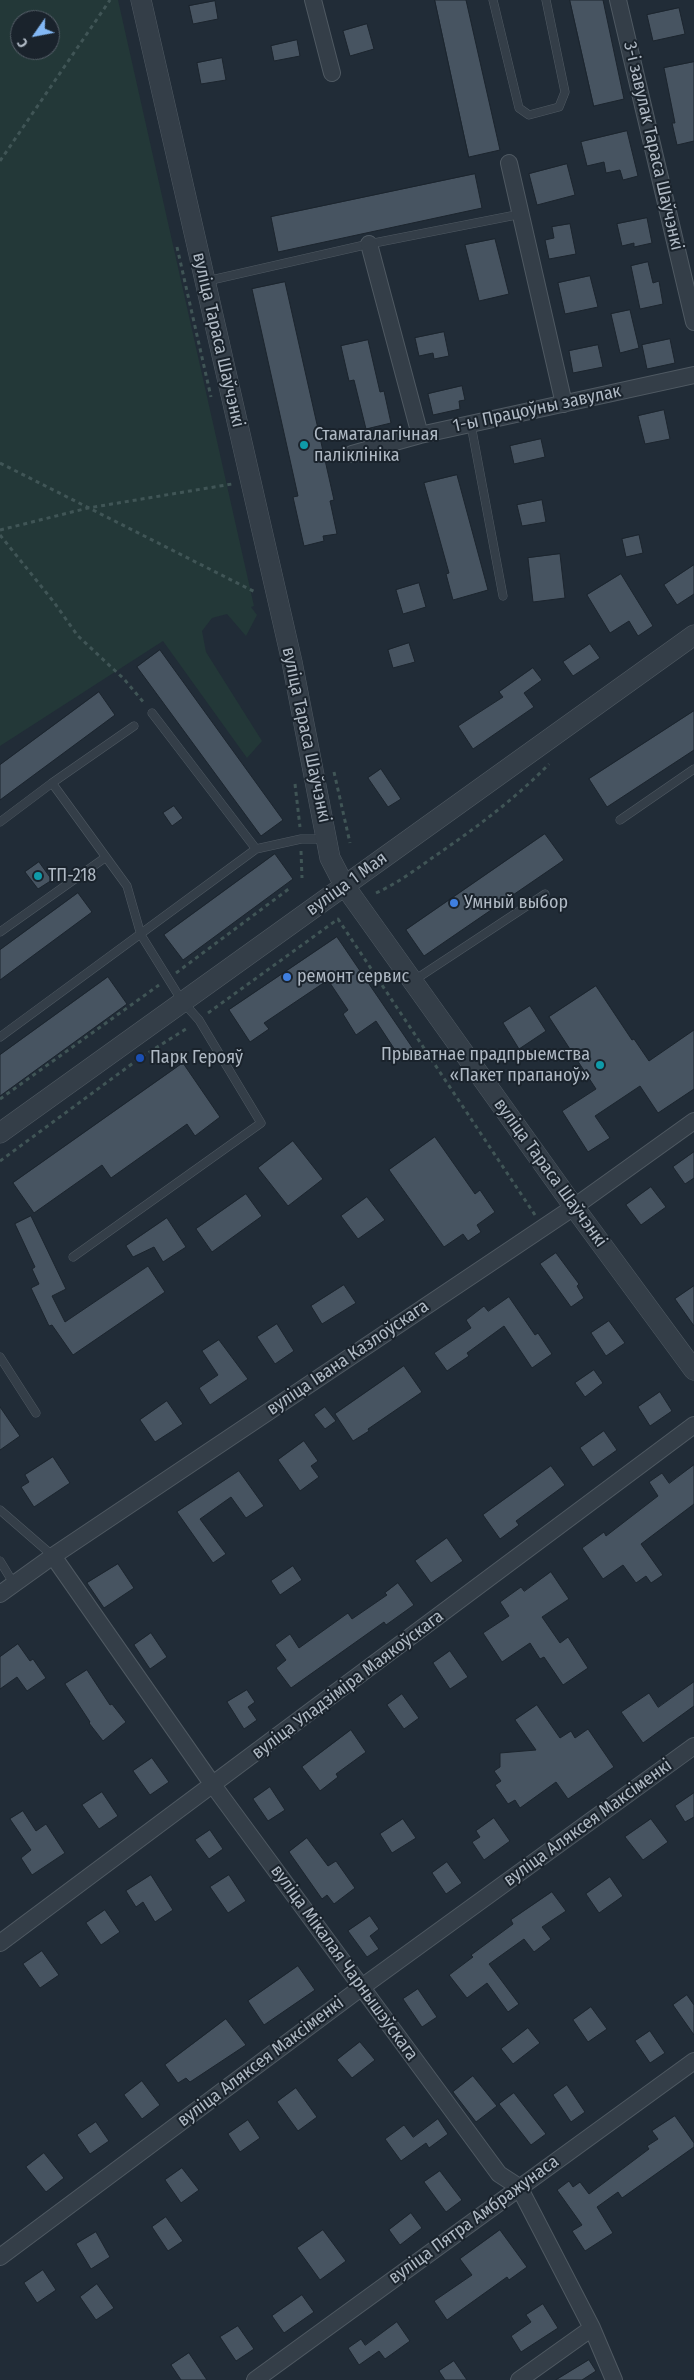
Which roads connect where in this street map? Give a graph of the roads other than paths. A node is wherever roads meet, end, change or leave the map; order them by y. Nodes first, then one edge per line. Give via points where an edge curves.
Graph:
1 (142, 0) edge
2 (313, 0) edge
3 (494, 0) edge
4 (546, 0) edge
5 (618, 0) edge
6 (332, 73) dead end
7 (509, 163) dead end
8 (521, 214) junction
9 (368, 244) junction
10 (205, 282) junction
11 (694, 322) edge
12 (694, 375) edge
13 (564, 404) junction
14 (471, 425) junction
15 (420, 435) junction
16 (352, 454) dead end
17 (503, 596) dead end
18 (694, 635) edge
19 (152, 713) road end
20 (134, 726) dead end
21 (694, 769) edge
22 (52, 783) junction
23 (620, 820) dead end
24 (0, 822) edge
25 (327, 840) junction
26 (256, 849) junction
27 (106, 857) junction
28 (344, 884) junction
29 (545, 894) dead end
30 (0, 932) edge
31 (141, 936) junction
32 (413, 981) junction
33 (182, 1001) junction
34 (0, 1037) edge
35 (694, 1121) edge
36 (0, 1133) edge
37 (574, 1207) junction
38 (73, 1257) dead end
39 (0, 1357) edge
40 (694, 1370) edge
41 (36, 1413) dead end
42 (694, 1425) edge
43 (0, 1510) edge
44 (53, 1556) junction
45 (0, 1561) edge
46 (14, 1584) junction
47 (0, 1594) edge
48 (694, 1746) edge
49 (213, 1785) junction
50 (0, 1943) edge
51 (362, 1987) junction
52 (694, 2061) edge
53 (519, 2187) junction
54 (0, 2258) edge
55 (592, 2328) junction
56 (255, 2380) edge
57 (519, 2380) edge
58 (614, 2380) edge

1 - 10 street, вуліца Тараса Шаўчэнкі
2 - 6 street
3 - 4 lane via 519,108 529,115 559,107 565,92
5 - 11 street, 3-і завулак Тараса Шаўчэнкі
7 - 8 street
8 - 9 lane
8 - 13 street
9 - 10 lane
9 - 15 street
10 - 25 street, вуліца Тараса Шаўчэнкі via 292,662
12 - 13 street, 1-ы Працоўны завулак
13 - 14 street, 1-ы Працоўны завулак
14 - 15 street, 1-ы Працоўны завулак
14 - 17 lane
15 - 16 street, 1-ы Працоўны завулак
18 - 28 street, вуліца 1 Мая
19 - 26 lane
20 - 22 lane
21 - 23 lane
22 - 24 lane
22 - 27 lane
25 - 26 lane via 301,839
25 - 28 street, вуліца Тараса Шаўчэнкі via 330,858
26 - 31 lane
27 - 30 lane
27 - 31 lane via 127,886
28 - 32 street, вуліца Тараса Шаўчэнкі
28 - 33 street, вуліца 1 Мая
29 - 32 lane
31 - 33 lane
31 - 34 lane
32 - 37 street, вуліца Тараса Шаўчэнкі
33 - 36 street, вуліца 1 Мая
33 - 38 lane via 199,1020 261,1123
35 - 37 street, вуліца Івана Казлоўскага
37 - 40 street, вуліца Тараса Шаўчэнкі
37 - 44 street, вуліца Івана Казлоўскага
39 - 41 lane
42 - 49 street, вуліца Уладзіміра Маякоўскага
43 - 44 lane
44 - 46 street, вуліца Івана Казлоўскага
44 - 49 street, вуліца Мікалая Чарнышэўскага
45 - 46 lane
46 - 47 street, вуліца Івана Казлоўскага
48 - 51 street, вуліца Аляксея Максіменкі
49 - 50 street, вуліца Уладзіміра Маякоўскага
49 - 51 street, вуліца Мікалая Чарнышэўскага
51 - 53 street, вуліца Мікалая Чарнышэўскага via 499,2174
51 - 54 street, вуліца Аляксея Максіменкі
52 - 53 street, вуліца Пятра Амбражунаса
53 - 55 street, вуліца Мікалая Чарнышэўскага
53 - 56 street, вуліца Пятра Амбражунаса
55 - 57 street
55 - 58 street, вуліца Мікалая Чарнышэўскага

